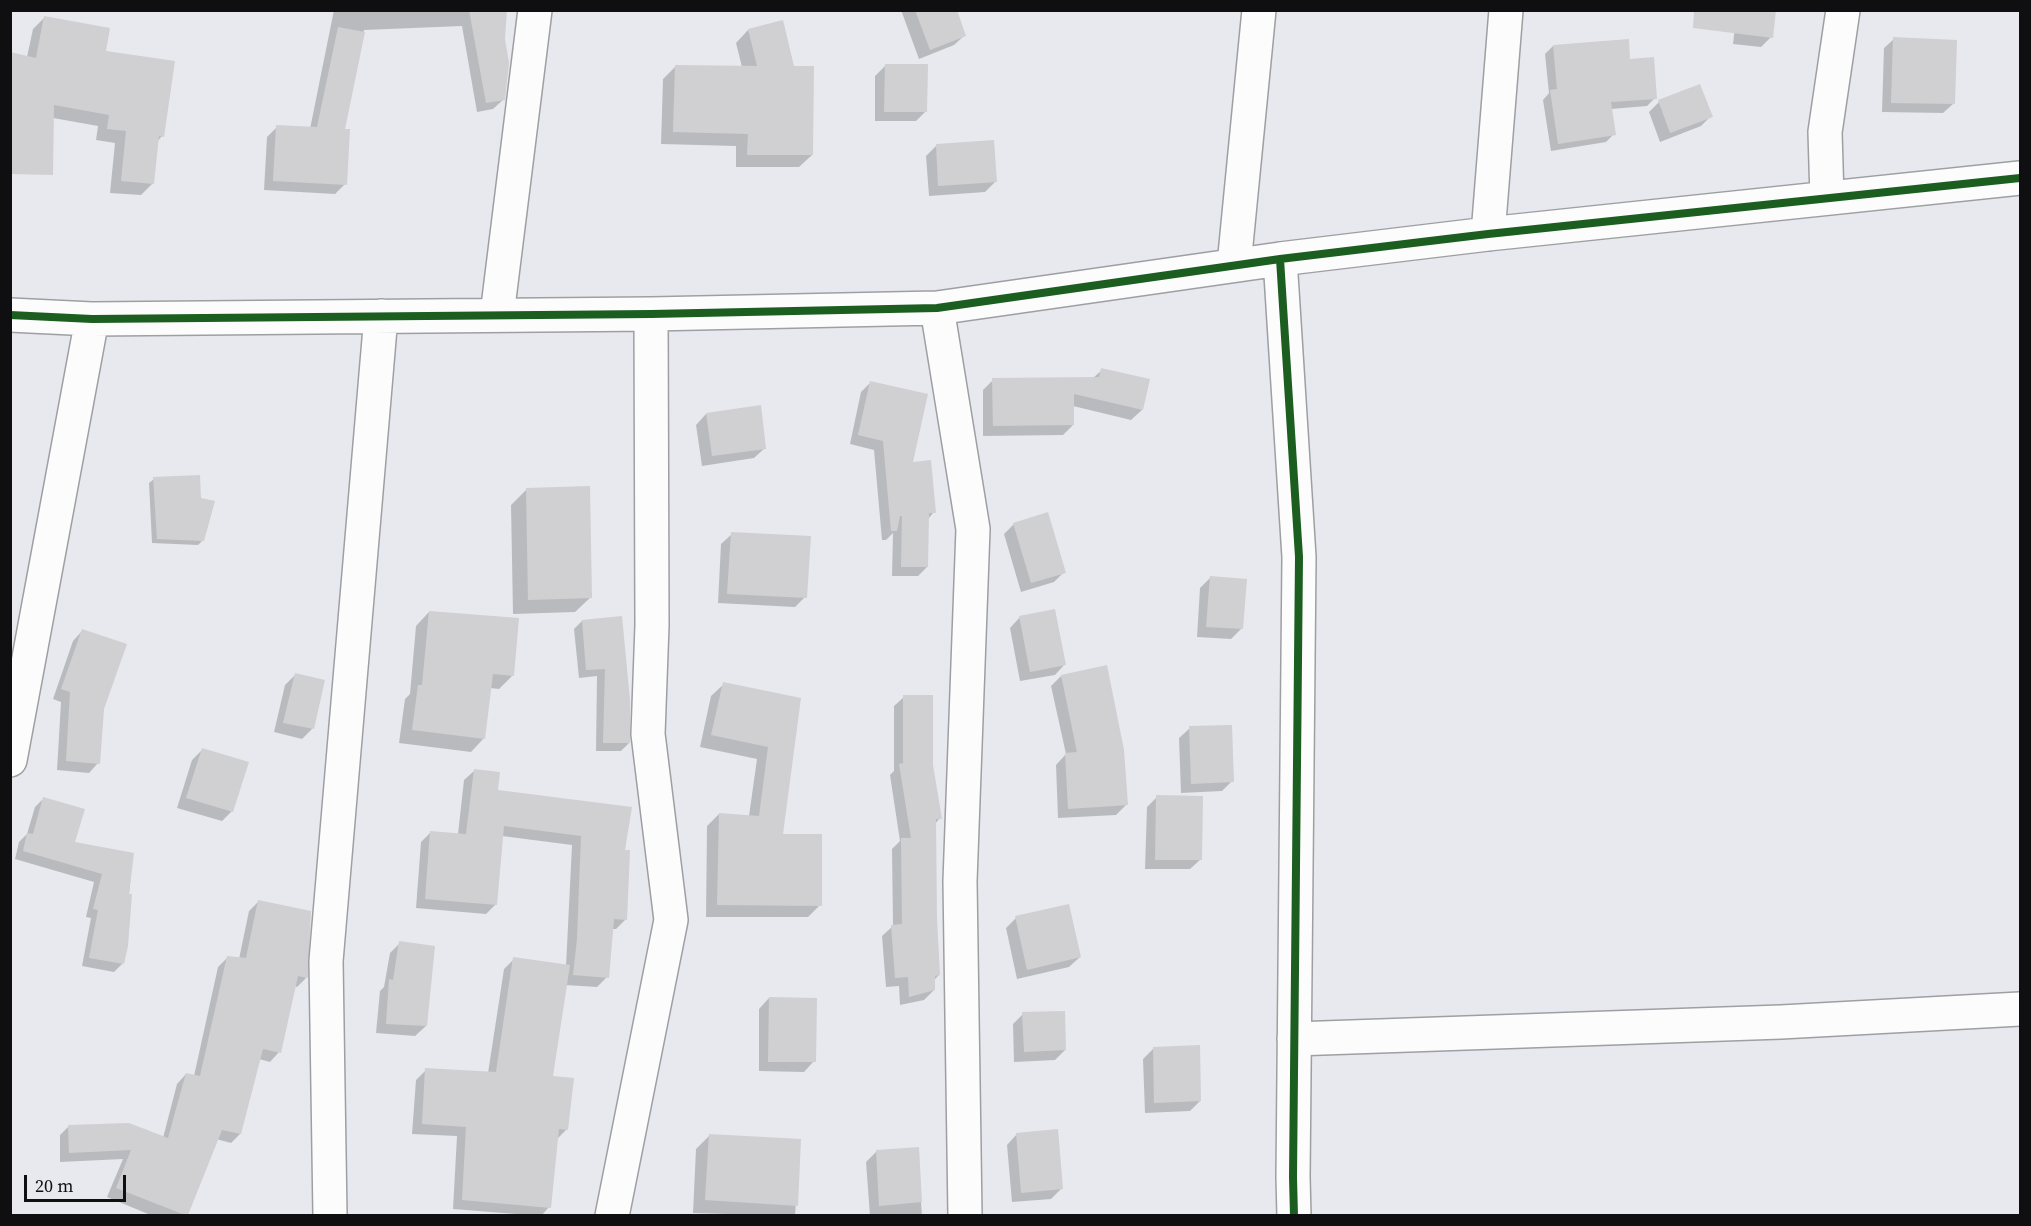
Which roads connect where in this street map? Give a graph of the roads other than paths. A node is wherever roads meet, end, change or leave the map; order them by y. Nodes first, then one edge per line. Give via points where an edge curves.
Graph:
1 (535, 10) edge
2 (1259, 10) edge
3 (1506, 10) edge
4 (1843, 10) edge
5 (2020, 178) edge
6 (1827, 198) junction
7 (1488, 234) junction
8 (1280, 259) junction
9 (1234, 265) junction
10 (937, 308) junction
11 (651, 314) junction
12 (10, 315) edge
13 (497, 315) junction
14 (381, 316) junction
15 (92, 319) junction
16 (10, 760) edge
17 (2020, 1008) edge
18 (1294, 1039) junction
19 (330, 1215) edge
20 (612, 1215) edge
21 (965, 1215) edge
22 (1294, 1215) edge

1 - 13 street
2 - 9 street
3 - 7 street
4 - 6 street via 1825,132
5 - 6 street
6 - 7 street
7 - 8 street
8 - 9 street
8 - 18 street via 1299,557
9 - 10 street
10 - 11 street
10 - 21 street via 973,529 960,881
11 - 13 street
11 - 20 street via 652,625 648,734 671,920
12 - 15 street
13 - 14 street
14 - 15 street
14 - 19 street via 326,961
15 - 16 street
17 - 18 street via 1780,1022
18 - 22 street

